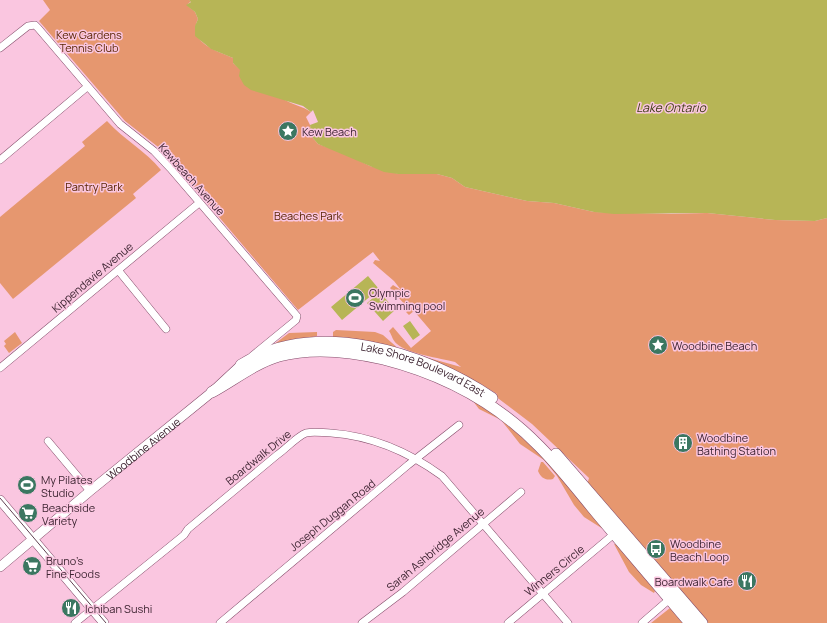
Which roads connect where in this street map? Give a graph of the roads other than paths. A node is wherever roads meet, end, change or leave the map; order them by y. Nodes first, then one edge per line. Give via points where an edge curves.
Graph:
1 (0, 48) edge
2 (87, 87) junction
3 (0, 160) edge
4 (199, 203) junction
5 (118, 270) junction
6 (297, 316) joint
7 (166, 329) dead end
8 (241, 365) junction
9 (257, 365) joint
10 (0, 368) edge
11 (212, 392) junction
12 (459, 425) dead end
13 (48, 441) dead end
14 (416, 460) junction
15 (90, 491) junction
16 (521, 492) dead end
17 (0, 500) edge
18 (482, 524) junction
19 (614, 534) junction
20 (33, 539) junction
21 (0, 567) edge
22 (542, 594) junction
23 (673, 596) junction
24 (92, 609) junction
25 (75, 623) edge
26 (104, 623) edge
27 (220, 623) edge
28 (362, 623) edge
29 (508, 623) edge
30 (568, 623) edge
31 (642, 623) edge
32 (690, 623) edge
33 (702, 623) edge

1 - 2 street, Kewbeach Avenue via 28,26 35,25
2 - 3 street
2 - 4 street, Kewbeach Avenue via 120,124 154,151
4 - 5 street, Kippendavie Avenue
4 - 6 street, Kewbeach Avenue
5 - 7 street
5 - 10 street, Kippendavie Avenue
6 - 8 street, Woodbine Avenue via 296,320
8 - 11 main road, Woodbine Avenue
8 - 23 highway, Lake Shore Boulevard East via 273,349 308,342 344,343 401,355 477,388 512,412 544,440
9 - 11 highway, Woodbine Avenue
9 - 19 highway, Lake Shore Boulevard East via 299,352 344,352 398,363 457,386 496,409 538,445
11 - 15 main road, Woodbine Avenue
12 - 14 street, Joseph Duggan Road
13 - 15 street
14 - 18 street, Boardwalk Drive via 423,462 447,481
14 - 24 street, Boardwalk Drive via 369,439 317,432 302,435
14 - 27 street, Joseph Duggan Road
15 - 20 main road, Woodbine Avenue
16 - 18 street, Sarah Ashbridge Avenue
17 - 20 main road
18 - 22 street, Boardwalk Drive via 513,557
18 - 28 street, Sarah Ashbridge Avenue
19 - 22 street, Winners Circle
19 - 23 highway, Lake Shore Boulevard East
20 - 21 main road, Woodbine Avenue
20 - 24 main road
22 - 29 street, Winners Circle
22 - 30 street, Boardwalk Drive
23 - 31 street
23 - 32 highway, Lake Shore Boulevard East
23 - 33 highway, Lake Shore Boulevard East
24 - 25 street, Boardwalk Drive
24 - 26 main road

